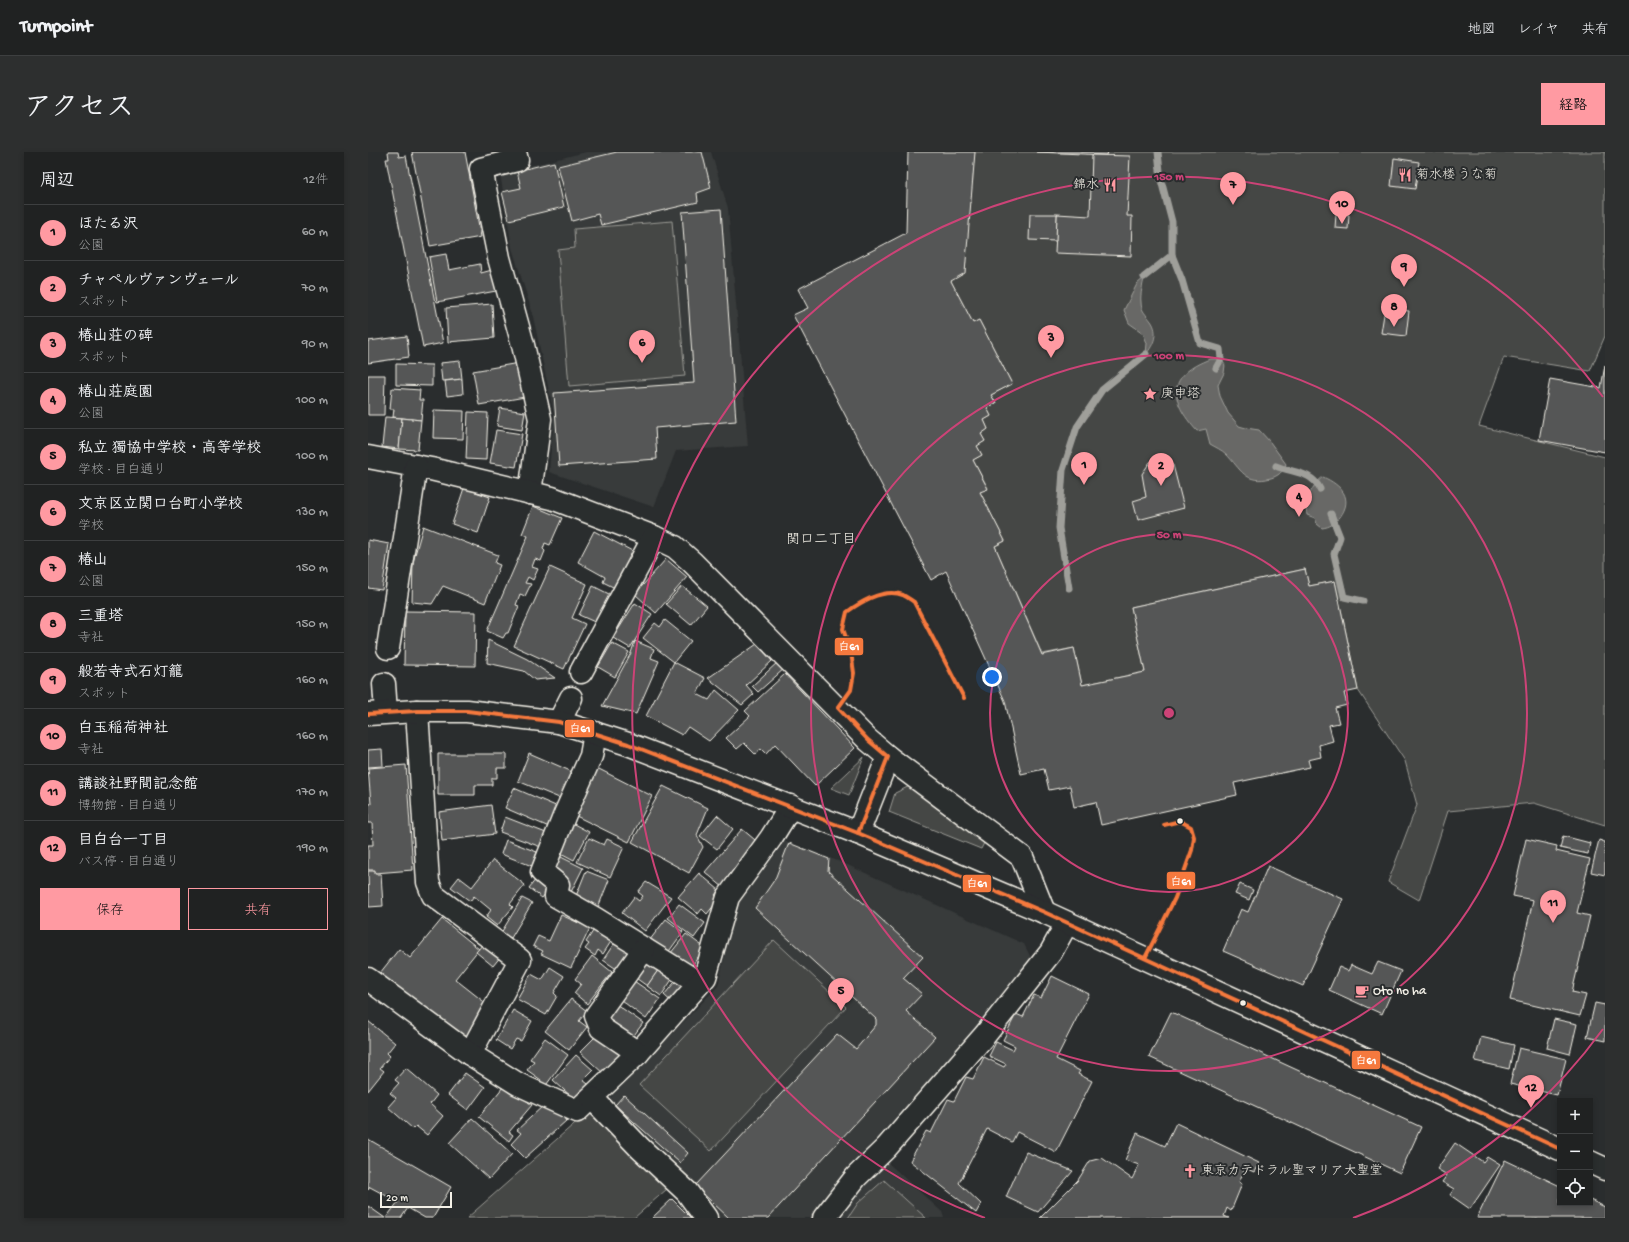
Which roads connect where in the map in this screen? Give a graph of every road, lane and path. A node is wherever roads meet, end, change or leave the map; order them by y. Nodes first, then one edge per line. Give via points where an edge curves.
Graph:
1 (515, 152) edge
2 (368, 457) edge
3 (416, 466) junction
4 (530, 493) junction
5 (654, 537) junction
6 (388, 648) dead end
7 (582, 672) dead end
8 (384, 684) dead end
9 (571, 698) dead end
10 (417, 711) junction
11 (377, 713) edge
12 (558, 722) junction
13 (595, 733) junction
14 (888, 757) junction
15 (791, 806) junction
16 (858, 832) junction
17 (1044, 912) junction
18 (1067, 923) junction
19 (644, 949) junction
20 (368, 978) edge
21 (699, 983) junction
22 (638, 1053) junction
23 (470, 1054) junction
24 (592, 1098) junction
25 (1557, 1148) edge
26 (1593, 1163) edge
27 (1605, 1169) edge
28 (706, 1218) edge
29 (824, 1218) edge

1 - 4 street via 517,160 481,169 499,258 540,419
2 - 3 street
3 - 4 street
3 - 6 street
4 - 5 street via 552,498
5 - 7 street
5 - 14 street via 675,548 692,562 868,740
8 - 11 street
9 - 12 street
10 - 11 street
10 - 12 street via 467,711
10 - 23 street via 428,882 433,895 520,960
12 - 13 street
13 - 15 street
13 - 19 street via 592,756 542,872 558,885 556,896
14 - 16 street
14 - 17 street via 1022,857
15 - 16 street
15 - 21 street via 728,897 705,977
16 - 17 street
17 - 18 street
18 - 25 street
18 - 29 street via 1052,952 985,1035 886,1148 856,1177
19 - 21 street
19 - 22 street via 596,1016 601,1028
20 - 23 street
21 - 22 street
22 - 24 street
23 - 24 street via 518,1084 577,1111
24 - 28 street via 687,1192
26 - 27 street

